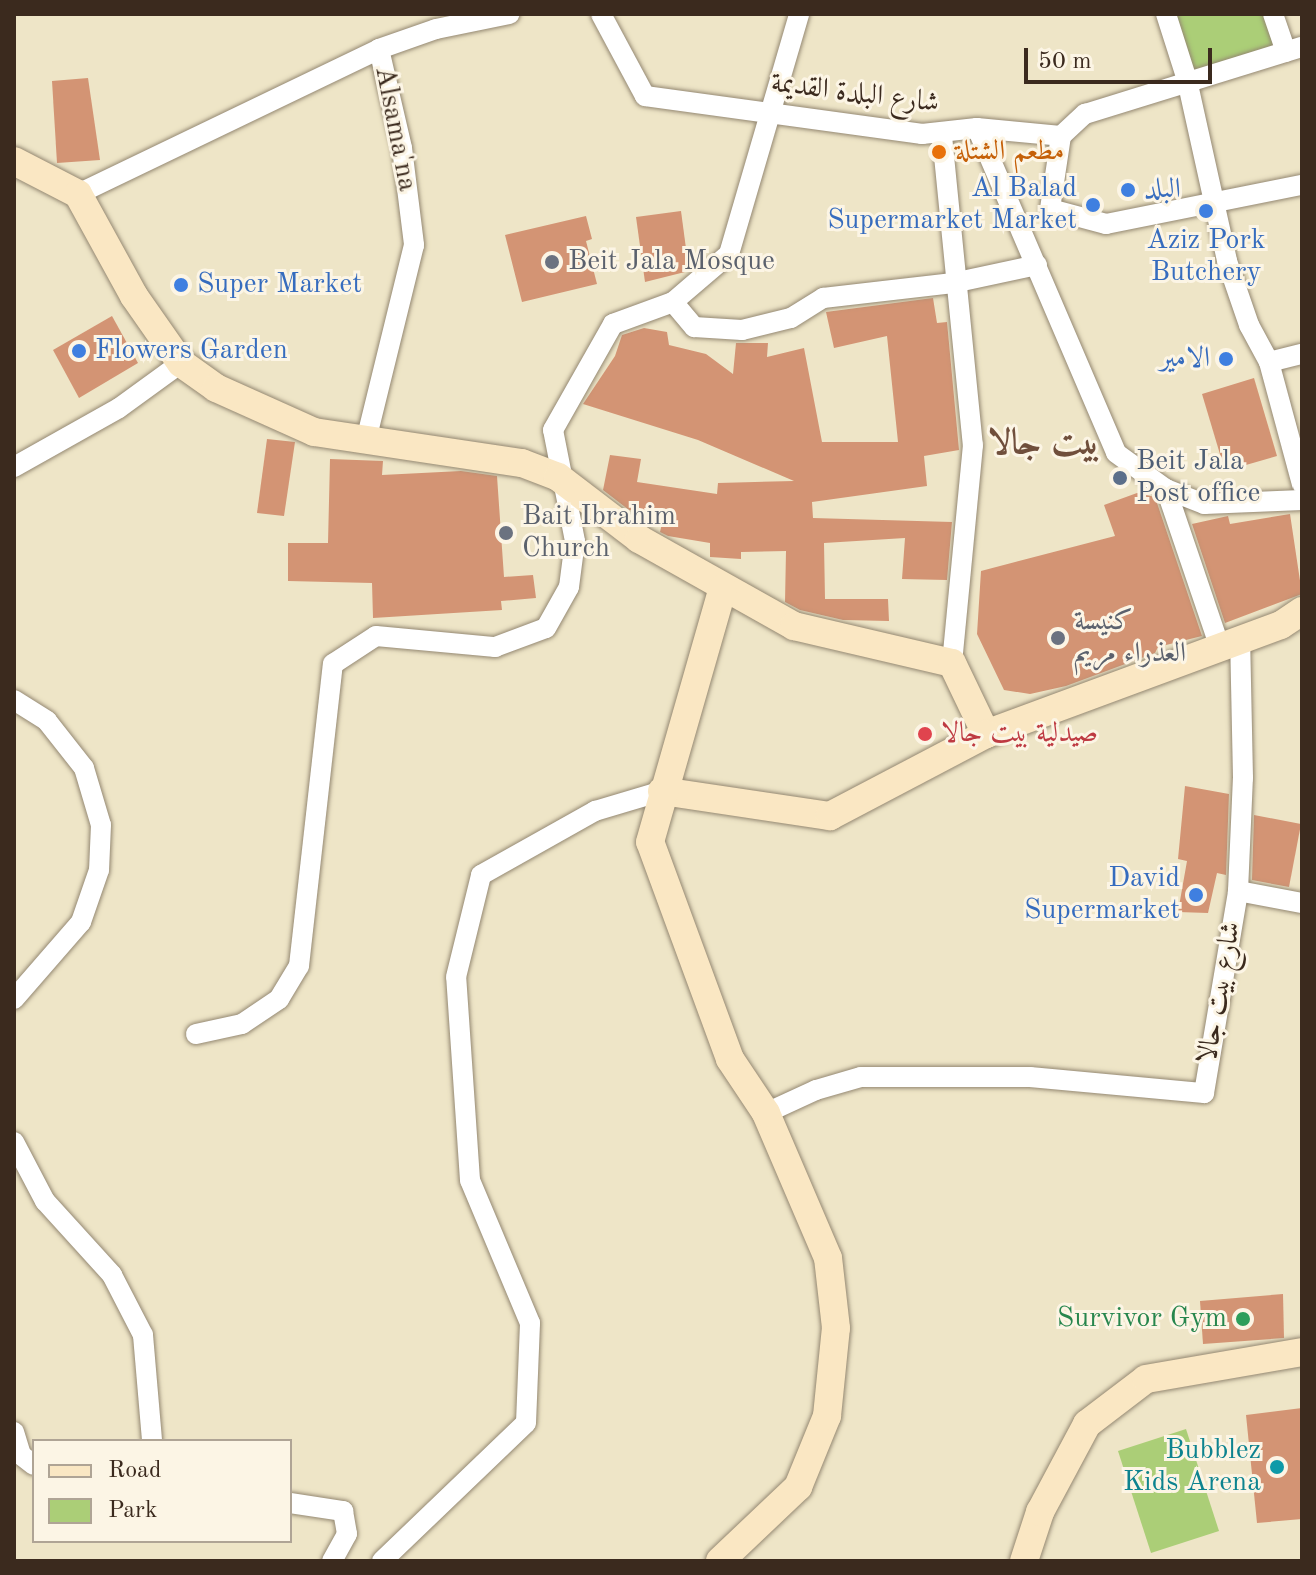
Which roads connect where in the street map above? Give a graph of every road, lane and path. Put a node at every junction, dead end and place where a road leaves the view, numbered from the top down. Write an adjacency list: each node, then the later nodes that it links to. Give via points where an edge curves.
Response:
1 (509, 14): 6 (street, via 436,29)
2 (601, 14): 9 (street, شارع البلدة القديمة, via 645,96)
3 (799, 14): 9 (street)
4 (1166, 14): 8 (street)
5 (1273, 14): 7 (street)
6 (379, 49): 15 (street, Alsama'na); 23 (street, Alsama'na, via 402,148 414,245)
7 (1294, 50): 8 (street)
8 (1187, 80): 12 (street, via 1085,114); 16 (street)
9 (771, 111): 11 (street, شارع البلدة القديمة); 19 (street, via 729,254)
10 (977, 128): 11 (street, شارع البلدة القديمة); 12 (street, شارع البلدة القديمة); 17 (street)
11 (942, 136): 18 (street)
12 (1061, 136): 16 (street, via 1050,209 1106,224)
13 (14, 161): 15 (street)
14 (1302, 185): 16 (street)
15 (78, 194): 22 (street, via 134,296)
16 (1216, 203): 21 (street, via 1227,261 1249,325)
17 (1037, 265): 18 (street); 27 (street, via 1116,453)
18 (953, 283): 19 (street, via 823,298 791,318 742,330 694,327); 32 (street, via 967,351 973,445)
19 (673, 302): 25 (street, via 613,324 553,430)
20 (1302, 354): 21 (street)
21 (1269, 362): 26 (street)
22 (181, 363): 23 (street, via 216,388 314,432); 24 (street, via 119,408)
23 (366, 441): 25 (street, via 522,463)
24 (14, 467)
25 (558, 477): 29 (street, via 639,539); 39 (street, via 575,541 569,587 546,628 495,647 376,636 333,664 299,966 279,999 242,1024)
26 (1302, 484)
27 (1166, 489): 28 (street, via 1204,504); 31 (street, شارع بيت جالا)
28 (1302, 500)
29 (723, 588): 32 (street, via 794,626); 35 (street)
30 (1302, 611): 31 (street)
31 (1230, 643): 34 (street); 36 (street, شارع بيت جالا, via 1243,778)
32 (952, 663): 34 (street)
33 (14, 700): 38 (street, via 47,721 84,768 101,825 99,870 81,922)
34 (986, 734): 35 (street, via 830,816)
35 (662, 791): 40 (street, via 650,842 730,1059); 48 (street, via 595,811 481,875 456,977 470,1180 530,1323 526,1423)
36 (1238, 891): 37 (street); 40 (street, شارع بيت جالا, via 1204,1093 1030,1077 861,1077)
37 (1302, 903)
38 (14, 999)
39 (196, 1034)
40 (766, 1113): 49 (street, via 828,1258 836,1328 827,1416 798,1487)
41 (14, 1142): 44 (street, via 45,1201 112,1275 143,1335)
42 (1302, 1352): 50 (street, via 1146,1379 1087,1424 1040,1512)
43 (14, 1432): 45 (street, via 21,1455)
44 (152, 1439)
45 (32, 1463)
46 (292, 1503): 47 (street, via 343,1511 347,1534)
47 (332, 1561)
48 (382, 1561)
49 (720, 1561)
50 (1024, 1561)

